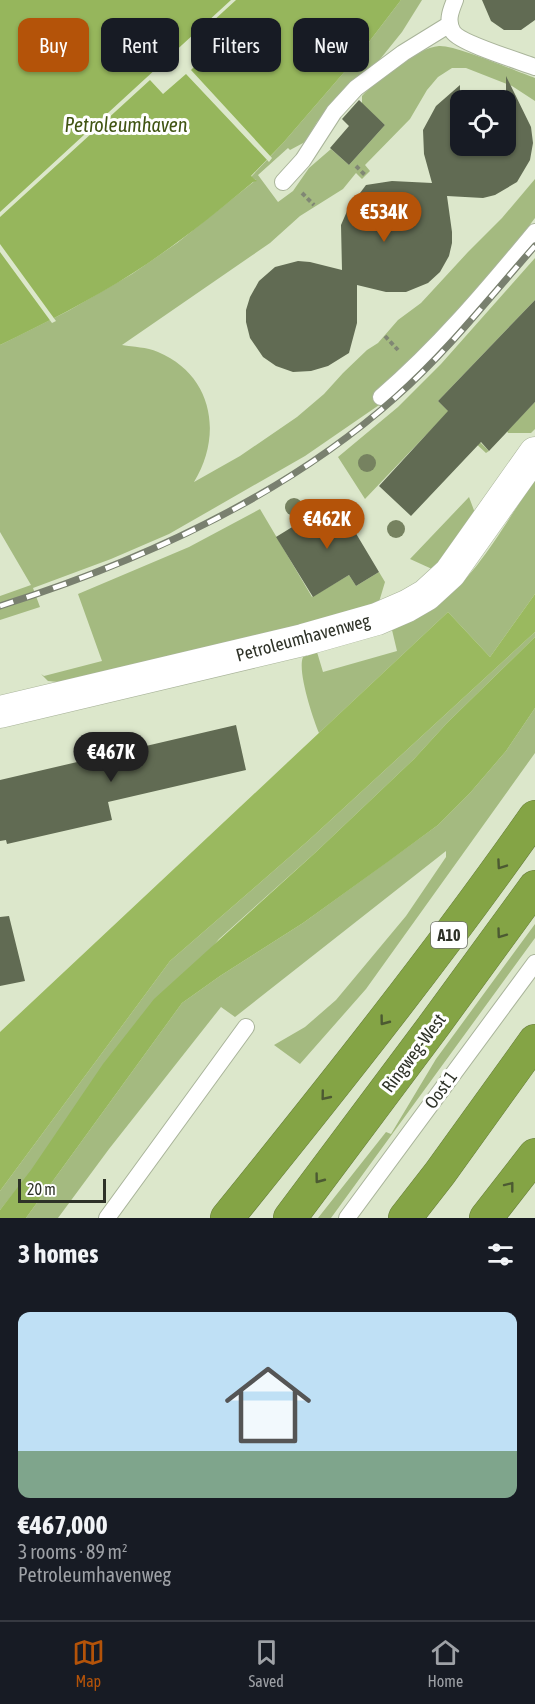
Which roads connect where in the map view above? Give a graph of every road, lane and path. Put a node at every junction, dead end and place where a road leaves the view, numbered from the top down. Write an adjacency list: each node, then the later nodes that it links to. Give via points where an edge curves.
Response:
1 (455, 0): 2 (lane)
2 (450, 24): 3 (lane, via 462,40); 6 (lane, via 356,88)
3 (535, 67)
4 (356, 166): 5 (path)
5 (365, 175)
6 (283, 182)
7 (306, 197): 8 (path)
8 (314, 205)
9 (535, 232): 12 (lane, via 415,367)
10 (385, 336): 11 (path)
11 (398, 349)
12 (381, 397)
13 (535, 453): 14 (street, Petroleumhavenweg, via 450,573 407,606 377,619 303,640)
14 (0, 712)
15 (535, 817): 22 (highway, A10, one-way to 22, via 362,1051)
16 (535, 887): 23 (highway, Ringweg-West / A10, one-way to 23)
17 (535, 963): 24 (lane, Oost 1)
18 (246, 1027): 21 (lane)
19 (535, 1041): 25 (highway)
20 (535, 1155): 26 (highway, one-way to 20)
21 (106, 1218)
22 (227, 1218)
23 (290, 1218)
24 (347, 1218)
25 (405, 1218)
26 (486, 1218)

